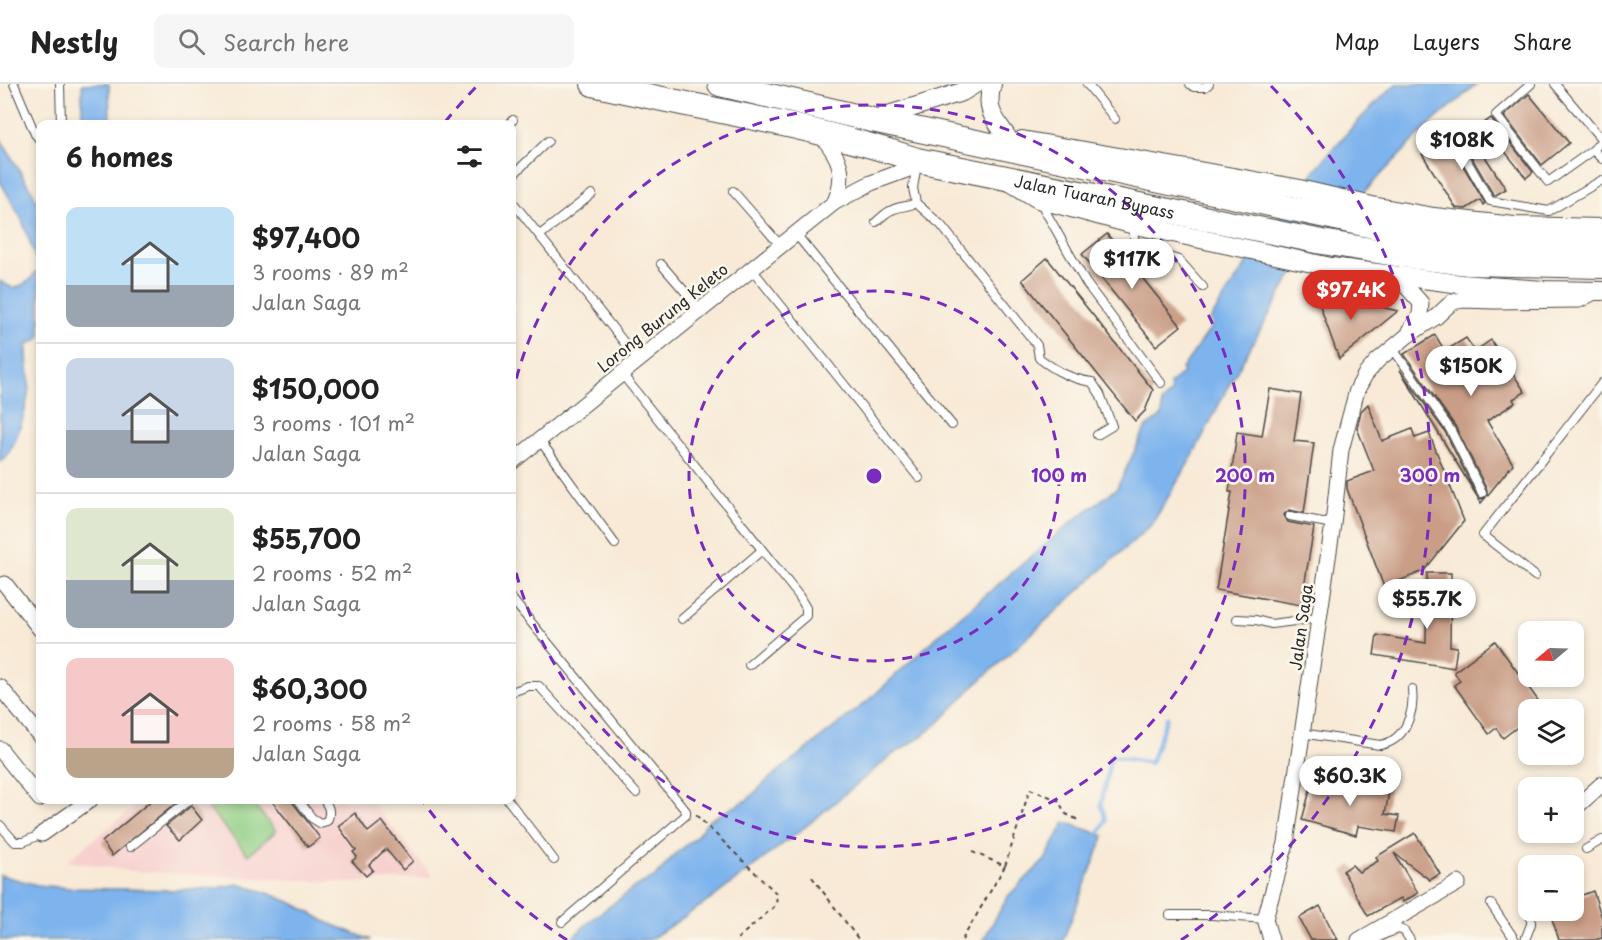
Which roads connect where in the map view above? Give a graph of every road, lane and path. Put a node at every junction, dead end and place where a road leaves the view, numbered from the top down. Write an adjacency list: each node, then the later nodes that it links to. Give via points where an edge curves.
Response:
1 (14, 84): 18 (lane)
2 (60, 84): 15 (lane)
3 (593, 84): 17 (highway, Jalan Tuaran Bypass)
4 (650, 84): 17 (highway, via 795,118)
5 (720, 84): 13 (highway, Jalan Tuaran Bypass)
6 (975, 84): 16 (street, via 962,92)
7 (993, 84): 19 (street, via 991,114)
8 (1087, 84): 14 (lane)
9 (1190, 84): 10 (lane)
10 (1209, 84)
11 (1531, 84): 22 (lane, via 1496,115 1548,182)
12 (1555, 84): 22 (lane, via 1602,140)
13 (752, 88): 16 (highway, Jalan Tuaran Bypass)
14 (1115, 119)
15 (61, 120)
16 (872, 120): 19 (street); 40 (highway, Jalan Tuaran Bypass, via 1402,232 1493,244)
17 (818, 131): 24 (highway, Jalan Tuaran Bypass); 31 (street, via 831,147 842,174)
18 (36, 135)
19 (1006, 138): 36 (street, via 1484,223)
20 (548, 141): 25 (lane)
21 (1456, 142): 27 (lane, via 1490,201 1549,211)
22 (1593, 150): 23 (lane)
23 (1602, 159)
24 (917, 160): 26 (highway, Jalan Tuaran Bypass); 31 (street, Lorong Burung Keleto, via 909,169); 32 (lane, via 913,188)
25 (516, 172)
26 (1000, 176): 30 (street); 42 (highway, Jalan Tuaran Bypass, via 1408,256 1469,263)
27 (1602, 180)
28 (733, 191): 39 (lane)
29 (592, 194): 38 (lane)
30 (1038, 199): 35 (street); 53 (lane, via 1086,283)
31 (835, 202): 37 (street, Lorong Burung Keleto)
32 (916, 203): 34 (lane, via 895,208); 55 (lane, via 941,225 1037,345 1039,358 1057,372 1092,382 1112,426)
33 (516, 206): 38 (lane)
34 (876, 222)
35 (1131, 225): 44 (street, via 1307,262); 45 (lane, via 1136,248 1179,260)
36 (1602, 228)
37 (795, 233): 39 (street, Lorong Burung Keleto); 54 (lane)
38 (540, 235): 50 (lane)
39 (780, 245): 43 (street, Lorong Burung Keleto)
40 (1602, 246)
41 (661, 264): 47 (lane)
42 (1602, 266)
43 (751, 268): 47 (street, Lorong Burung Keleto); 58 (lane)
44 (1397, 276): 46 (street, via 1543,290); 48 (street, Jalan Saga, via 1421,303 1420,315)
45 (1203, 286)
46 (1599, 291): 48 (street, Jalan Saga, via 1579,300 1452,302 1436,318)
47 (700, 309): 50 (street, Lorong Burung Keleto)
48 (1407, 336): 49 (street, Jalan Saga)
49 (1393, 349): 59 (lane, via 1450,429); 61 (street, Jalan Saga, via 1370,369 1357,390 1341,450)
50 (638, 360): 51 (street, Lorong Burung Keleto)
51 (622, 374): 56 (street, Lorong Burung Keleto); 63 (lane)
52 (1602, 383): 64 (lane, via 1483,535)
53 (1161, 384)
54 (952, 425)
55 (1097, 435)
56 (539, 440): 57 (street, Lorong Burung Keleto); 62 (lane)
57 (516, 453)
58 (919, 478)
59 (1482, 493)
60 (1290, 516): 61 (lane)
61 (1333, 524): 67 (street, Jalan Saga)
62 (615, 544)
63 (762, 550): 68 (lane); 71 (lane, via 799,596 806,616)
64 (1535, 576)
65 (5, 584): 70 (street)
66 (516, 604): 105 (lane, via 686,811)
67 (1319, 618): 69 (lane, via 1271,624); 76 (street, Jalan Saga)
68 (682, 619)
69 (1237, 620)
70 (36, 623)
71 (749, 665)
72 (0, 687): 75 (street)
73 (1412, 689): 76 (lane, via 1411,713 1400,736 1390,743 1380,745)
74 (516, 690): 80 (lane, via 539,686)
75 (36, 731)
76 (1301, 733): 103 (street, Jalan Saga, via 1286,843)
77 (0, 749): 79 (street)
78 (1602, 784): 81 (street)
79 (36, 793)
80 (636, 794)
81 (1584, 799)
82 (45, 804): 90 (street)
83 (84, 804): 90 (street)
84 (184, 804): 94 (lane)
85 (301, 804): 86 (lane, via 320,823 330,815)
86 (327, 804)
87 (511, 804): 97 (lane)
88 (694, 814): 106 (path, via 777,894 776,905)
89 (1078, 820): 98 (path, via 1066,814 1058,800 1030,789)
90 (59, 821): 92 (street)
91 (0, 825): 92 (lane, via 15,842)
92 (42, 834)
93 (1602, 840): 95 (lane)
94 (130, 847)
95 (1586, 849)
96 (970, 851): 98 (path)
97 (554, 860)
98 (1005, 866): 108 (path)
99 (812, 877): 107 (path)
100 (1458, 883): 110 (street)
101 (1491, 904): 113 (lane)
102 (1170, 915): 103 (lane)
103 (1265, 919): 109 (street)
104 (1531, 921): 114 (lane)
105 (562, 922)
106 (736, 940)
107 (859, 940)
108 (962, 940)
109 (1271, 940)
110 (1359, 940)
111 (1374, 940): 112 (lane, via 1399,929)
112 (1410, 940)
113 (1515, 940)
114 (1525, 940)

